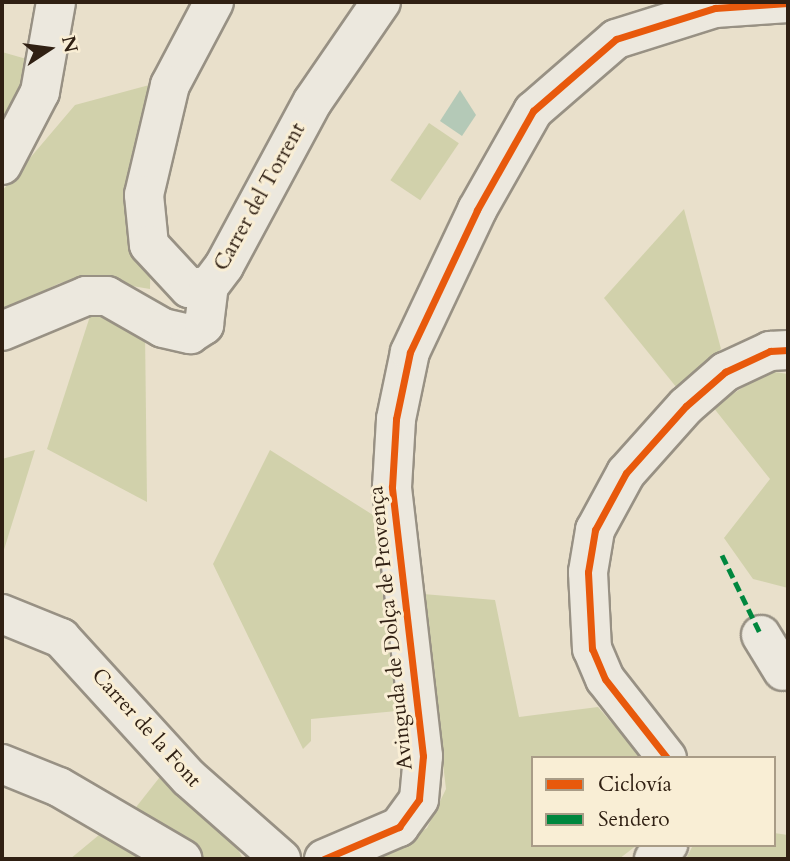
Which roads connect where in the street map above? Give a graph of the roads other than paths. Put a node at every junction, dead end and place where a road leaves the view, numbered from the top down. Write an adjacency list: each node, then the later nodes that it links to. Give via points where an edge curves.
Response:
1 (56, 2): 5 (street, via 40,92)
2 (214, 2): 6 (street, Carrer del Torrent, via 164,102 144,195 149,245 189,288)
3 (381, 2): 6 (street, Carrer del Torrent, via 313,101)
4 (788, 3): 16 (street, Avinguda de Dolça de Provença, via 715,8 616,39 533,111 477,210 410,352 396,419 392,487 424,755 419,799 399,827)
5 (2, 165)
6 (209, 286): 7 (street, via 204,325 190,334 163,328 107,296 86,296)
7 (2, 331)
8 (788, 350): 12 (street, via 770,351 725,372 686,406 626,473 596,530 588,572 592,649 605,679)
9 (2, 614): 15 (street, Carrer de la Font, via 61,638 189,778)
10 (761, 635): 11 (street)
11 (787, 675)
12 (665, 756)
13 (2, 764): 14 (street, via 60,787)
14 (182, 859)
15 (281, 859)
16 (324, 859)

